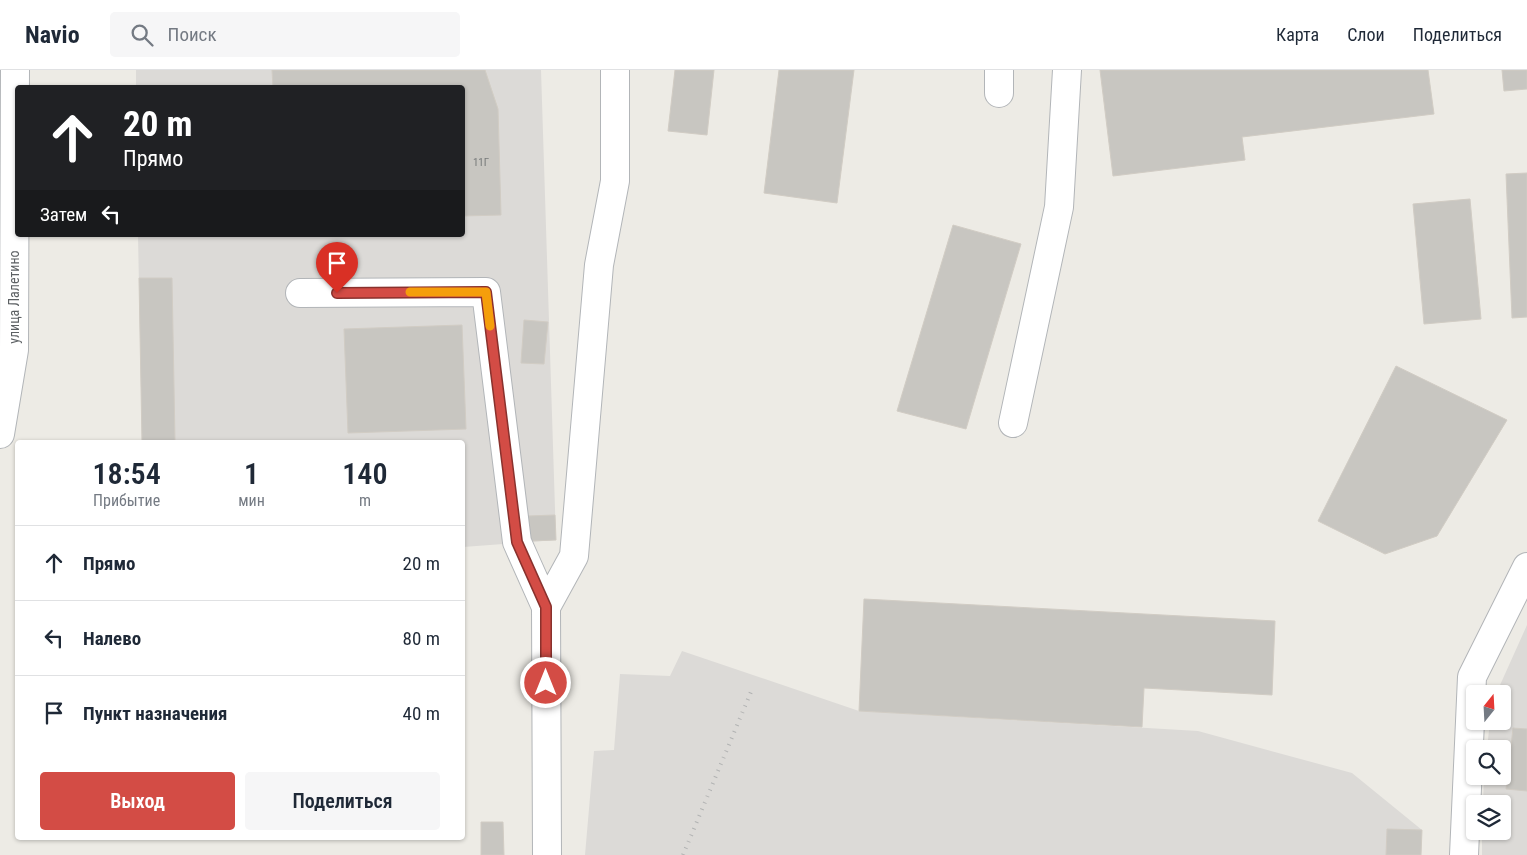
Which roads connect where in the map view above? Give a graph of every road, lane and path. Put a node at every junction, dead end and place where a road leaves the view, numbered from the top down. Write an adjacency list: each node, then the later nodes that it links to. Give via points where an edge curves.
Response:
1 (15, 70): 5 (street, улица Лалетино)
2 (615, 70): 9 (street, via 615,181 599,266 574,556)
3 (1067, 70): 6 (street, via 1059,207)
4 (300, 293): 9 (street, via 486,292 517,542)
5 (7, 342): 7 (street, улица Лалетино)
6 (1013, 423)
7 (0, 434)
8 (1527, 567): 11 (street, via 1472,677)
9 (546, 607): 10 (street)
10 (547, 855)
11 (1464, 855)

